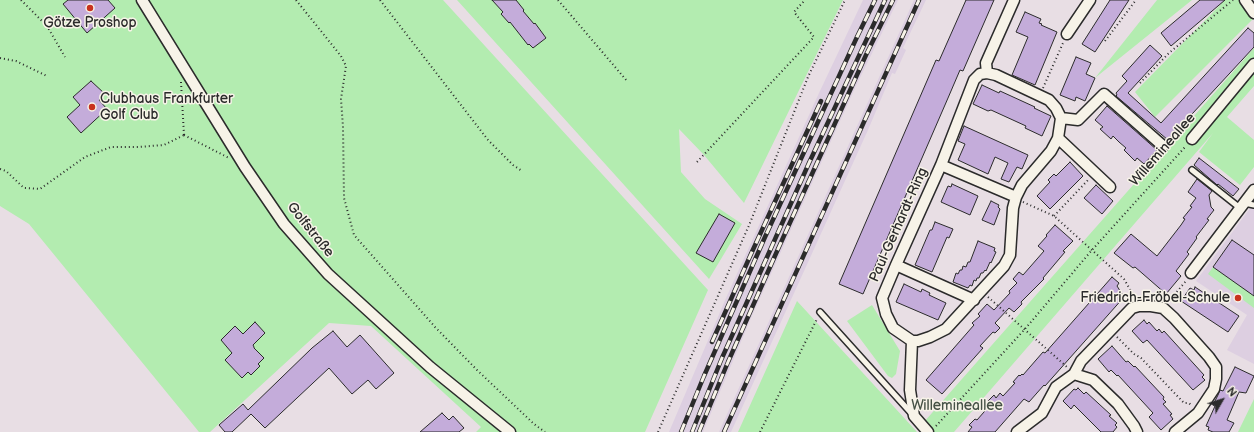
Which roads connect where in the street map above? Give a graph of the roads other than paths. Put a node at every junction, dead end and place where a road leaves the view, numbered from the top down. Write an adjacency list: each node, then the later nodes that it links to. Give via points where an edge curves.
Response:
1 (142, 0): 28 (street, Golfstraße, via 245,167 284,224 328,274)
2 (1014, 0): 8 (street, via 986,63)
3 (1090, 0): 6 (street)
4 (1245, 0): 5 (street)
5 (1254, 12)
6 (1067, 34)
7 (1254, 64): 11 (street, Willemineallee)
8 (987, 73): 9 (street, via 1049,100); 13 (street, Paul-Gerhardt-Ring, via 980,74 974,80)
9 (1061, 118): 10 (street); 12 (street, via 1078,120 1104,94)
10 (1058, 138): 15 (street); 17 (street, via 1051,151 1022,185)
11 (1192, 139)
12 (1163, 146)
13 (941, 165): 17 (street); 20 (street, Paul-Gerhardt-Ring)
14 (1192, 170): 19 (lane)
15 (1110, 187)
16 (1254, 190): 19 (street)
17 (1016, 197): 22 (street, via 1010,255 1004,266)
18 (1254, 205): 19 (lane)
19 (1242, 206): 21 (street)
20 (896, 265): 22 (street); 24 (street, Paul-Gerhardt-Ring, via 882,298 893,328)
21 (1191, 274)
22 (974, 300): 24 (street, via 946,329 918,341)
23 (820, 312): 26 (lane)
24 (912, 340): 26 (street, via 910,390)
25 (1074, 374): 29 (street, via 1056,387 1042,413); 30 (street, via 1093,380 1118,404); 31 (street, via 1081,362 1132,308 1163,308 1216,367 1214,389 1198,413)
26 (914, 416): 27 (street)
27 (932, 429)
28 (504, 431)
29 (1017, 432)
30 (1137, 432)
31 (1174, 432)

